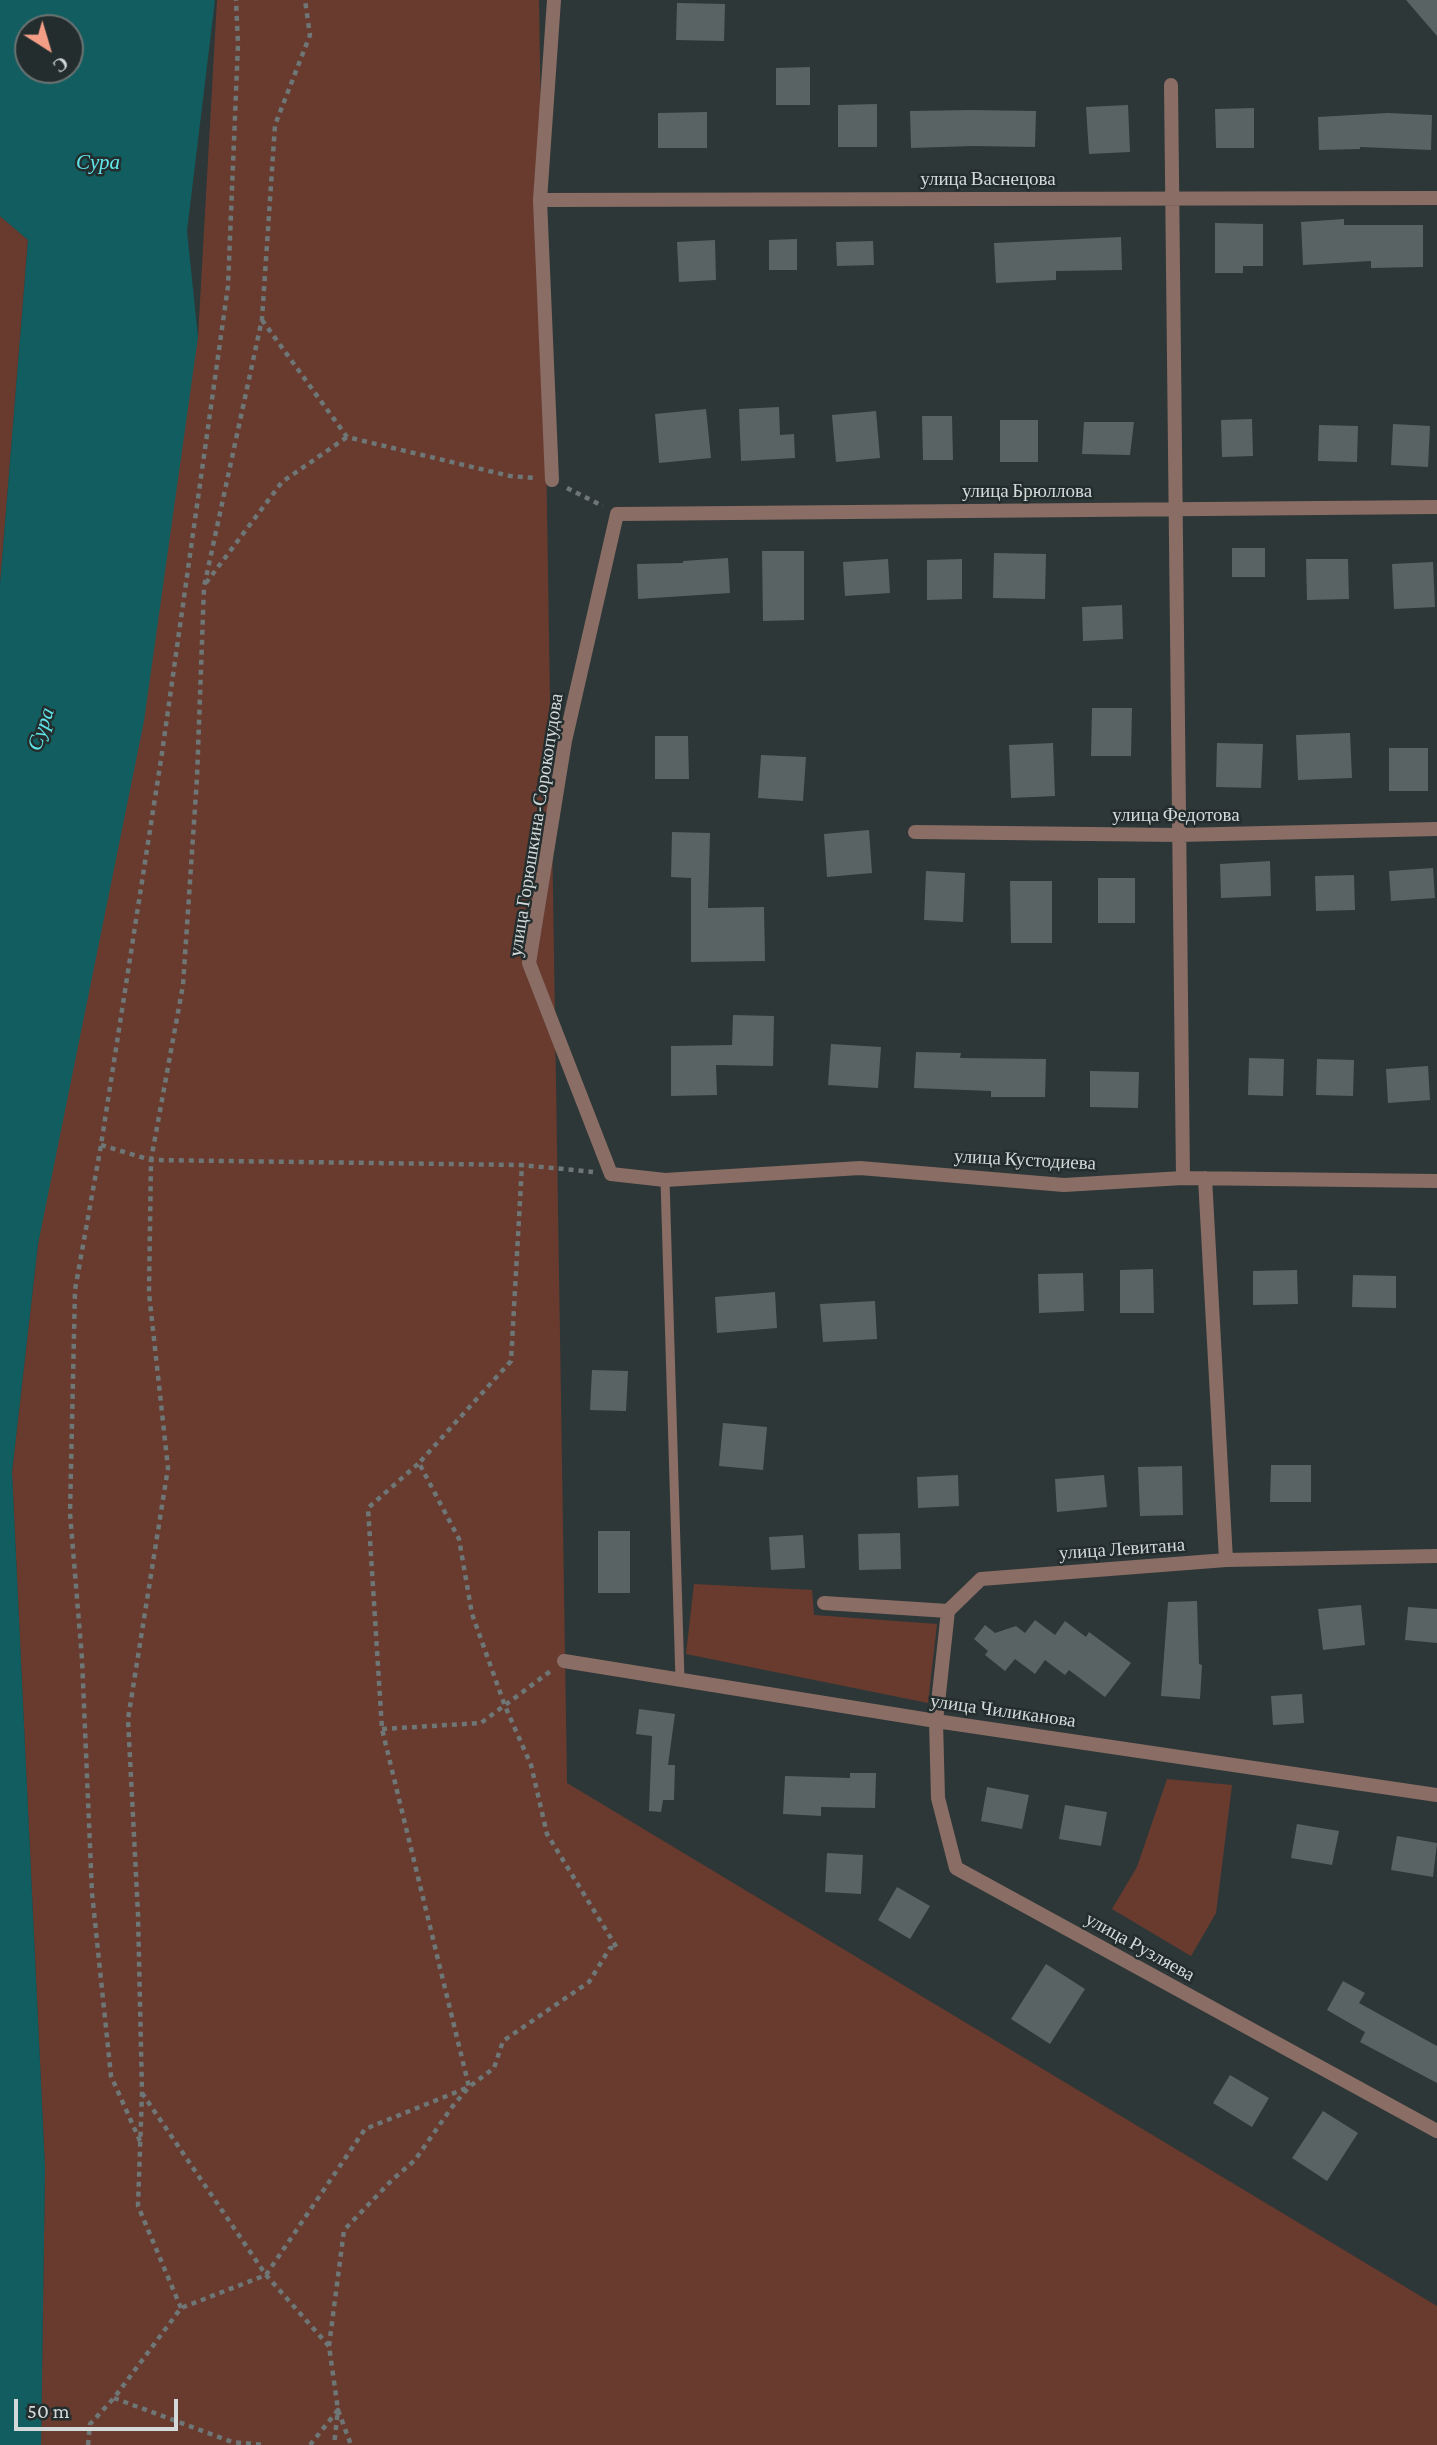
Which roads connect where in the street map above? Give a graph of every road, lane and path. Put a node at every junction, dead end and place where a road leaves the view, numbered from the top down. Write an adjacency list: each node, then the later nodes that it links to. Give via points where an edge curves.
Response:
1 (236, 0): 18 (path, via 228,286)
2 (305, 0): 8 (path, via 310,35 275,125)
3 (554, 0): 7 (street)
4 (1171, 85): 5 (street)
5 (1172, 198): 6 (street, улица Васнецова); 7 (street, улица Васнецова); 12 (street)
6 (1437, 198)
7 (540, 200): 10 (street)
8 (262, 319): 9 (path); 14 (path)
9 (347, 437): 10 (path, via 510,476); 14 (path, via 282,482)
10 (552, 480): 13 (path)
11 (1437, 507): 12 (street, улица Брюллова)
12 (1175, 509): 13 (street, улица Брюллова); 17 (street)
13 (617, 514): 21 (street, улица Горюшкина-Сорокопудова, via 565,741 529,963)
14 (204, 587): 19 (path, via 183,985)
15 (1437, 829): 17 (street, улица Федотова)
16 (915, 832): 17 (street, улица Федотова)
17 (1179, 835): 22 (street)
18 (101, 1144): 19 (path); 40 (path, via 75,1290 70,1513 82,1659 92,1893 111,2076)
19 (151, 1160): 20 (path); 38 (path, via 149,1293 168,1468 128,1719)
20 (523, 1165): 21 (path); 26 (path, via 511,1362)
21 (611, 1174): 24 (street, улица Кустодиева)
22 (1183, 1178): 23 (street, улица Кустодиева); 24 (street, улица Кустодиева, via 1064,1185 860,1168)
23 (1205, 1178): 25 (street, улица Кустодиева); 28 (street)
24 (665, 1180): 32 (lane)
25 (1437, 1181)
26 (419, 1463): 33 (path, via 459,1539 472,1614); 35 (path, via 368,1508)
27 (1437, 1556): 28 (street, улица Левитана)
28 (1226, 1560): 30 (street, улица Левитана, via 981,1579)
29 (824, 1603): 30 (street)
30 (948, 1611): 34 (street, улица Рузляева)
31 (564, 1661): 32 (street, улица Чиликанова); 33 (path)
32 (680, 1680): 34 (street, улица Чиликанова)
33 (505, 1706): 35 (path, via 481,1723); 37 (path, via 531,1765 547,1834 617,1948 610,1948 589,1982 503,2041 494,2068)
34 (936, 1721): 36 (street, улица Чиликанова); 39 (street, улица Рузляева, via 938,1798 956,1868)
35 (382, 1729): 37 (path)
36 (1437, 1795)
37 (470, 2087): 41 (path, via 365,2129); 43 (path, via 415,2160 344,2230)
38 (142, 2093): 40 (path); 41 (path)
39 (1437, 2131)
40 (140, 2142): 42 (path, via 138,2206)
41 (266, 2276): 42 (path); 43 (path)
42 (181, 2308): 44 (path)
43 (329, 2346): 45 (path)
44 (114, 2398): 46 (path, via 90,2424); 47 (path, via 232,2442)
45 (338, 2410): 48 (path); 49 (path); 50 (path)
46 (88, 2445)
47 (263, 2445)
48 (310, 2445)
49 (334, 2445)
50 (351, 2445)

